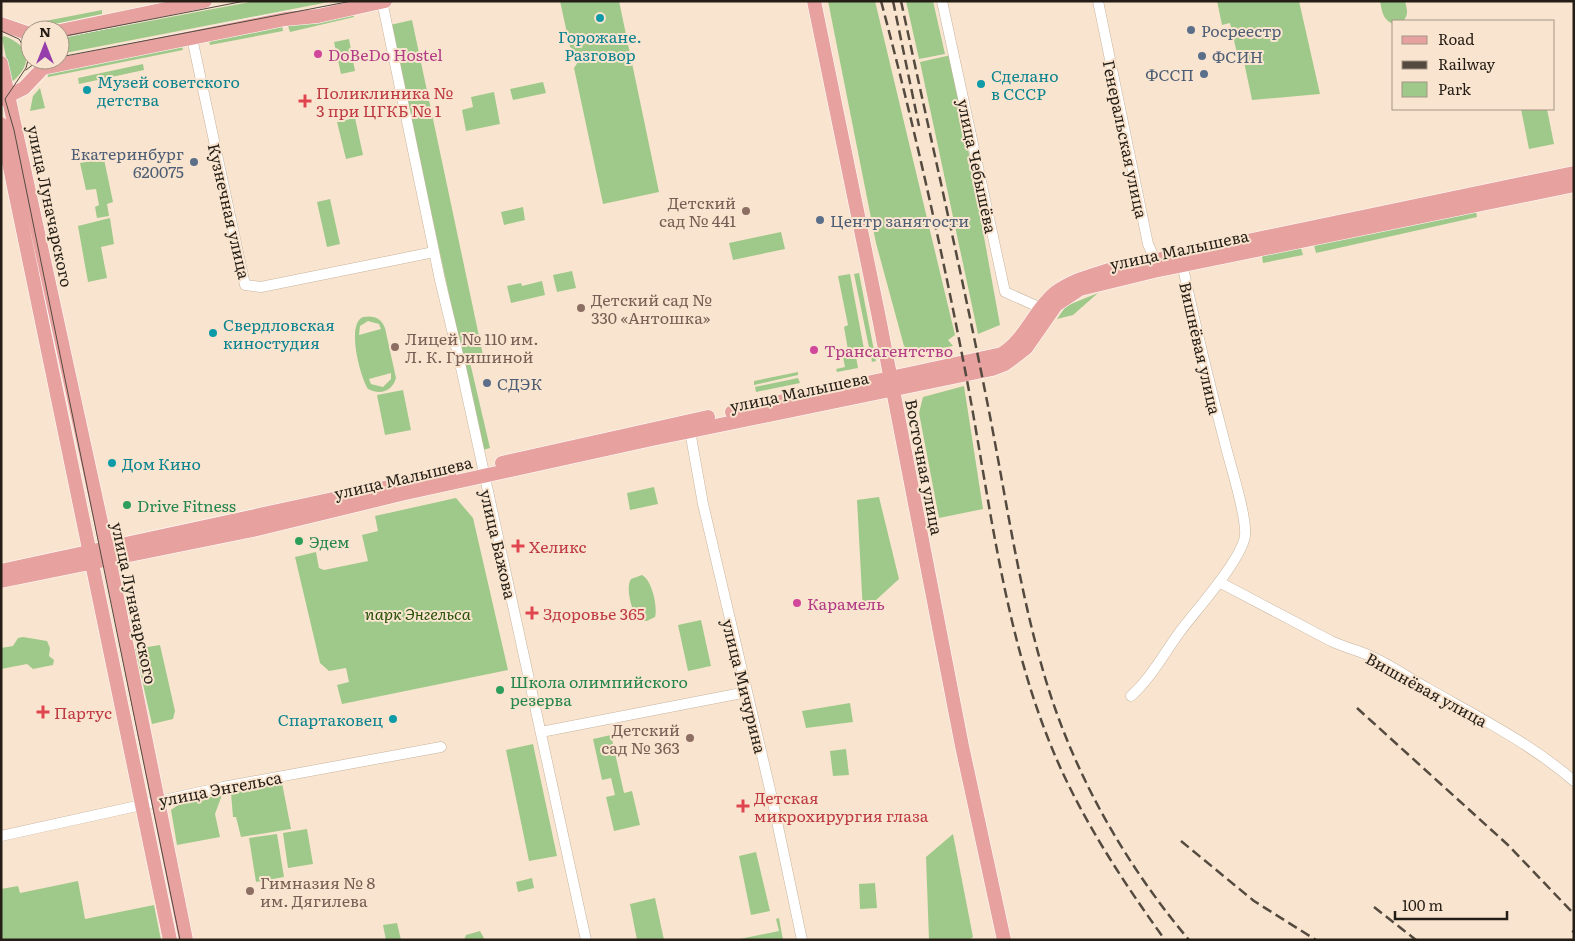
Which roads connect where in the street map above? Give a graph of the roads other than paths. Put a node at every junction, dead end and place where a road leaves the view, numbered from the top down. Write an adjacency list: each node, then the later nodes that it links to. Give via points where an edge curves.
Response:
1 (205, 1): 7 (main road)
2 (385, 1): 6 (main road)
3 (814, 1): 22 (main road, Восточная улица)
4 (942, 1): 21 (street, улица Чебышёва, via 1005,292)
5 (1098, 1): 18 (street, Генеральская улица, via 1148,244)
6 (382, 2): 11 (main road); 17 (street, улица Бажова)
7 (182, 4): 9 (main road)
8 (1, 24): 10 (main road)
9 (70, 29)
10 (20, 31)
11 (192, 38): 13 (main road, via 43,68 24,88); 17 (street, Кузнечная улица, via 245,285 261,287)
12 (1, 63): 13 (main road, улица Луначарского)
13 (5, 98): 25 (main road, улица Луначарского)
14 (1, 124): 26 (main road, улица Луначарского)
15 (1574, 173): 19 (main road, улица Малышева)
16 (1574, 185): 19 (main road, улица Малышева)
17 (434, 252): 24 (street, улица Бажова)
18 (1155, 260): 19 (main road, улица Малышева); 20 (street); 21 (main road, улица Малышева, via 1074,282 1054,294)
19 (1181, 261): 20 (main road, улица Малышева); 29 (street, Вишнёвая улица, via 1244,527 1241,546)
20 (1168, 268): 22 (main road, улица Малышева, via 1095,284 1070,294 1056,305 1026,348 1005,364)
21 (1041, 308): 22 (main road, улица Малышева, via 1018,341 1002,354)
22 (892, 385): 23 (main road, улица Малышева); 24 (main road, улица Малышева, via 783,400); 42 (main road, Восточная улица, via 962,746)
23 (690, 431): 24 (main road, улица Малышева); 30 (street, улица Мичурина, via 703,504)
24 (482, 472): 25 (main road, улица Малышева, via 314,517); 32 (street, улица Бажова)
25 (108, 554): 26 (main road, улица Малышева); 35 (main road, улица Луначарского)
26 (92, 557): 27 (main road, улица Малышева); 28 (main road, улица Малышева); 36 (main road, улица Луначарского)
27 (1, 571)
28 (1, 581)
29 (1219, 582): 31 (street, Вишнёвая улица, via 1145,683); 34 (street, Вишнёвая улица, via 1331,641 1364,653 1391,668 1551,761)
30 (747, 692): 32 (street); 41 (street, улица Мичурина)
31 (1131, 696)
32 (541, 732): 40 (street, улица Бажова)
33 (441, 747): 35 (street, улица Энгельса)
34 (1574, 780)
35 (158, 800): 36 (street, улица Энгельса); 39 (main road, улица Луначарского)
36 (142, 803): 37 (street, улица Энгельса); 38 (main road, улица Луначарского)
37 (1, 836)
38 (170, 940)
39 (186, 940)
40 (586, 940)
41 (802, 940)
42 (1004, 940)

